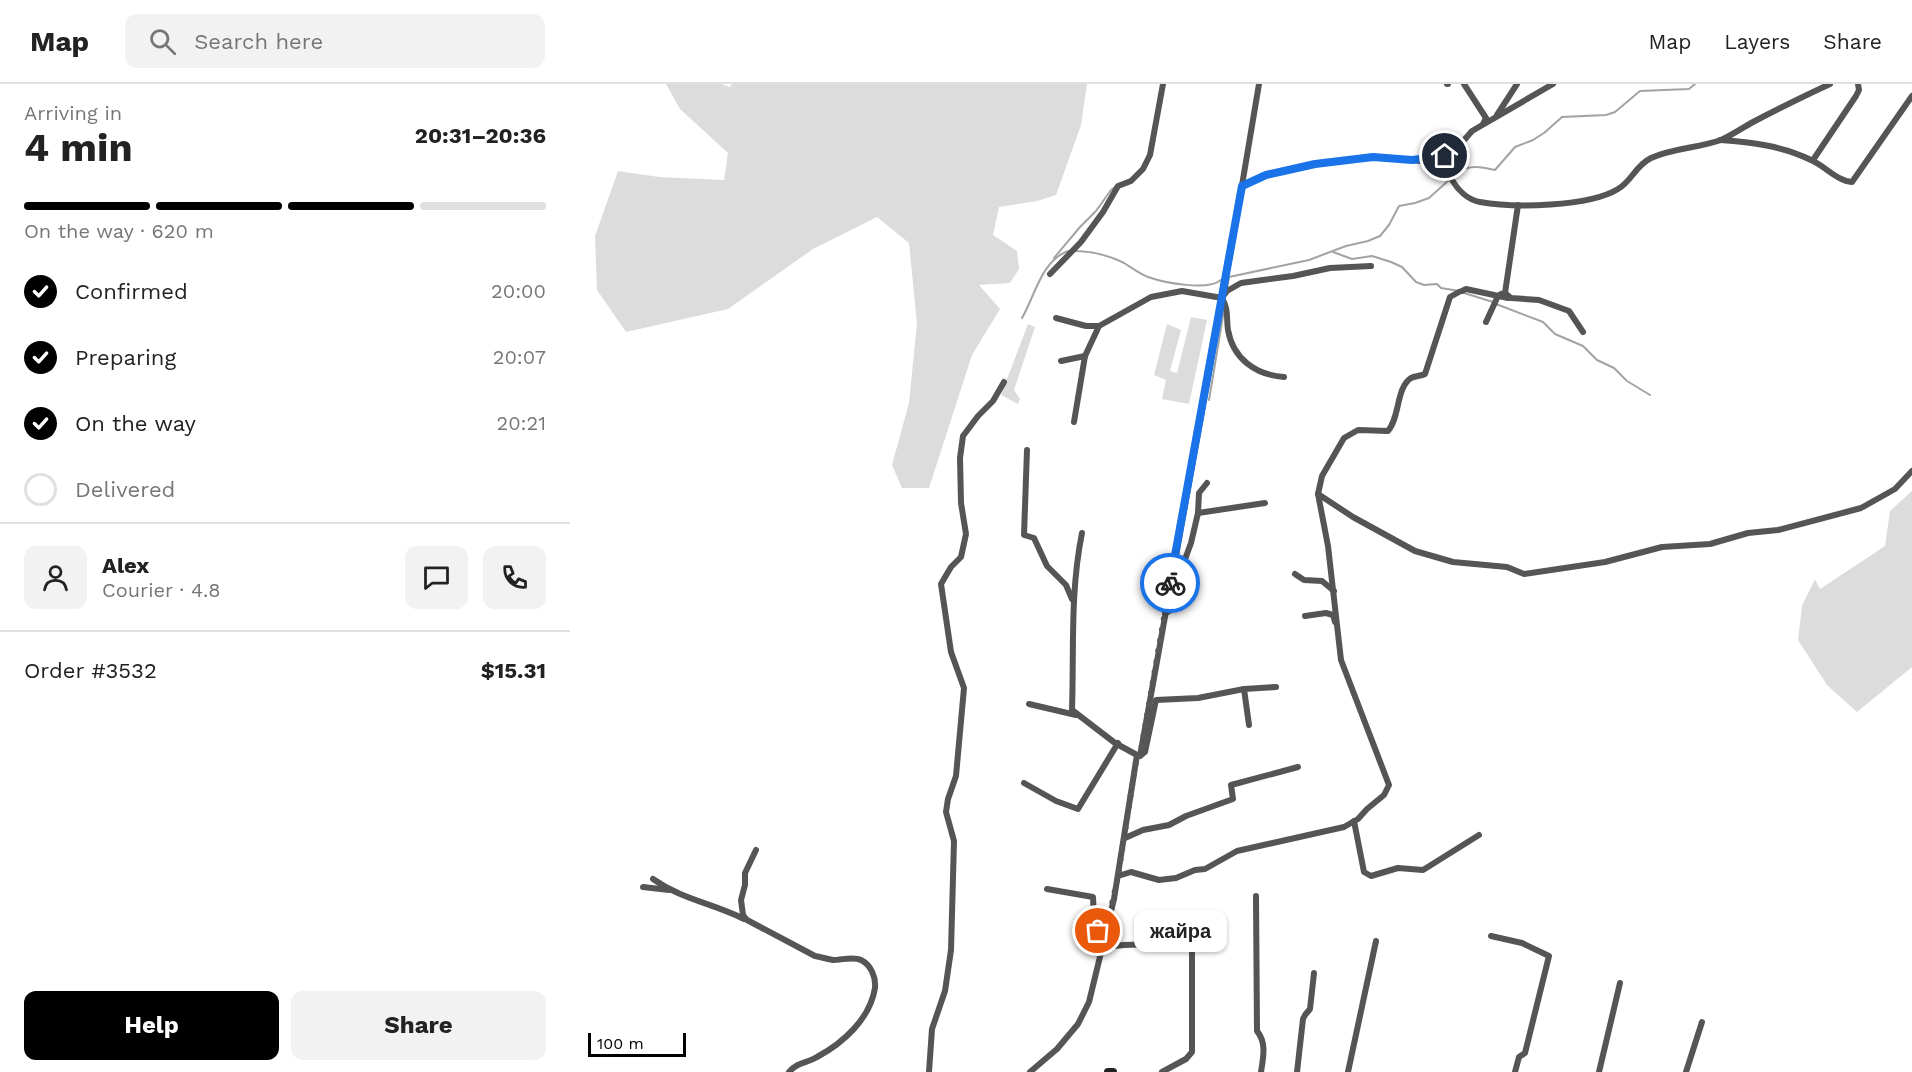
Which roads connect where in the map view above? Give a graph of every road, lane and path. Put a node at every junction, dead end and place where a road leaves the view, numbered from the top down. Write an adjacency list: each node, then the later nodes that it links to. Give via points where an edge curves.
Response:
1 (1163, 84): 17 (street, via 1150,155 1143,169 1131,181 1118,186 1081,242)
2 (1258, 84): 14 (street)
3 (1464, 84): 10 (street, via 1486,118)
4 (1517, 84): 9 (street)
5 (1553, 84): 9 (street)
6 (1830, 84): 11 (street)
7 (1858, 84): 13 (street, via 1856,96)
8 (1912, 96): 13 (street, via 1852,182)
9 (1496, 118): 10 (street)
10 (1483, 125): 12 (street, via 1445,156)
11 (1719, 140): 13 (street, via 1760,144); 15 (street, via 1652,158 1640,164 1620,188 1611,192 1552,205)
12 (1412, 160): 14 (street, via 1373,157 1315,164 1266,175); 15 (street, via 1445,167 1469,199)
13 (1813, 160)
14 (1242, 186): 19 (street)
15 (1518, 205): 18 (street)
16 (1371, 266): 19 (street, via 1330,268 1241,283)
17 (1050, 274)
18 (1502, 294): 21 (street); 23 (street, via 1539,300 1569,311); 32 (street, via 1466,289 1450,297 1425,374 1412,378 1405,386 1394,424 1388,430 1358,430 1344,438 1322,476)
19 (1222, 298): 22 (street, via 1182,291 1151,297); 26 (street, via 1227,308 1228,330 1241,358 1255,370); 39 (street)
20 (1056, 318): 22 (street)
21 (1486, 322)
22 (1099, 326): 24 (street)
23 (1583, 332)
24 (1085, 356): 25 (street); 28 (street)
25 (1060, 361)
26 (1284, 377)
27 (1004, 382): 70 (street, via 963,436 961,503 966,534 961,557 941,585 951,652 964,688 957,776 946,812 954,841 951,950 945,991 932,1029)
28 (1074, 422)
29 (1027, 450): 38 (street, via 1024,535 1034,538 1047,566 1066,585)
30 (1912, 471): 32 (street, via 1895,489 1861,508 1710,544 1662,547 1524,574 1507,567 1453,562 1415,551)
31 (1207, 483): 34 (street, via 1199,493)
32 (1318, 494): 37 (street)
33 (1265, 503): 34 (street)
34 (1198, 513): 39 (street, via 1177,581 1175,608)
35 (1082, 533): 38 (street)
36 (1295, 574): 37 (street, via 1304,580 1322,581)
37 (1334, 591): 41 (street)
38 (1074, 605): 45 (street, via 1072,710)
39 (1165, 614): 48 (street)
40 (1305, 616): 41 (street, via 1326,613 1333,615)
41 (1337, 625): 51 (street, via 1341,660 1389,785 1384,795)
42 (1276, 687): 43 (street)
43 (1244, 689): 46 (street); 48 (street, via 1198,698 1156,700 1145,752)
44 (1029, 704): 45 (street)
45 (1077, 715): 47 (street)
46 (1249, 725)
47 (1118, 743): 48 (street); 50 (street, via 1078,809)
48 (1138, 756): 53 (street)
49 (1298, 767): 53 (street, via 1231,785 1233,799)
50 (1024, 783)
51 (1354, 821): 52 (street, via 1364,872 1371,876 1398,868 1423,870); 55 (street, via 1344,827 1237,851 1205,869 1176,878 1159,880 1131,872)
52 (1479, 835)
53 (1125, 838): 55 (street)
54 (756, 850): 61 (street, via 745,873 741,900)
55 (1118, 876): 62 (street)
56 (653, 879): 59 (street)
57 (644, 887): 59 (street)
58 (1047, 889): 62 (street, via 1093,897 1094,919 1098,931)
59 (669, 890): 61 (street)
60 (1256, 896): 75 (street, via 1257,1031 1264,1044)
61 (747, 920): 69 (street, via 815,956 861,960 872,969 876,982 860,1022 842,1041 815,1059 796,1064)
62 (1105, 936): 65 (street)
63 (1491, 936): 78 (street, via 1522,943 1549,956 1525,1053 1519,1057)
64 (1377, 941): 77 (street)
65 (1102, 947): 71 (street, via 1089,1002 1078,1024); 74 (street, via 1191,943 1192,1052)
66 (1314, 973): 76 (street, via 1310,1009 1303,1019)
67 (1620, 983): 79 (street)
68 (1702, 1022): 80 (street)
69 (789, 1072)
70 (929, 1072)
71 (1030, 1072)
72 (1108, 1072): 73 (main road)
73 (1113, 1072)
74 (1162, 1072)
75 (1261, 1072)
76 (1297, 1072)
77 (1348, 1072)
78 (1515, 1072)
79 (1599, 1072)
80 (1686, 1072)

